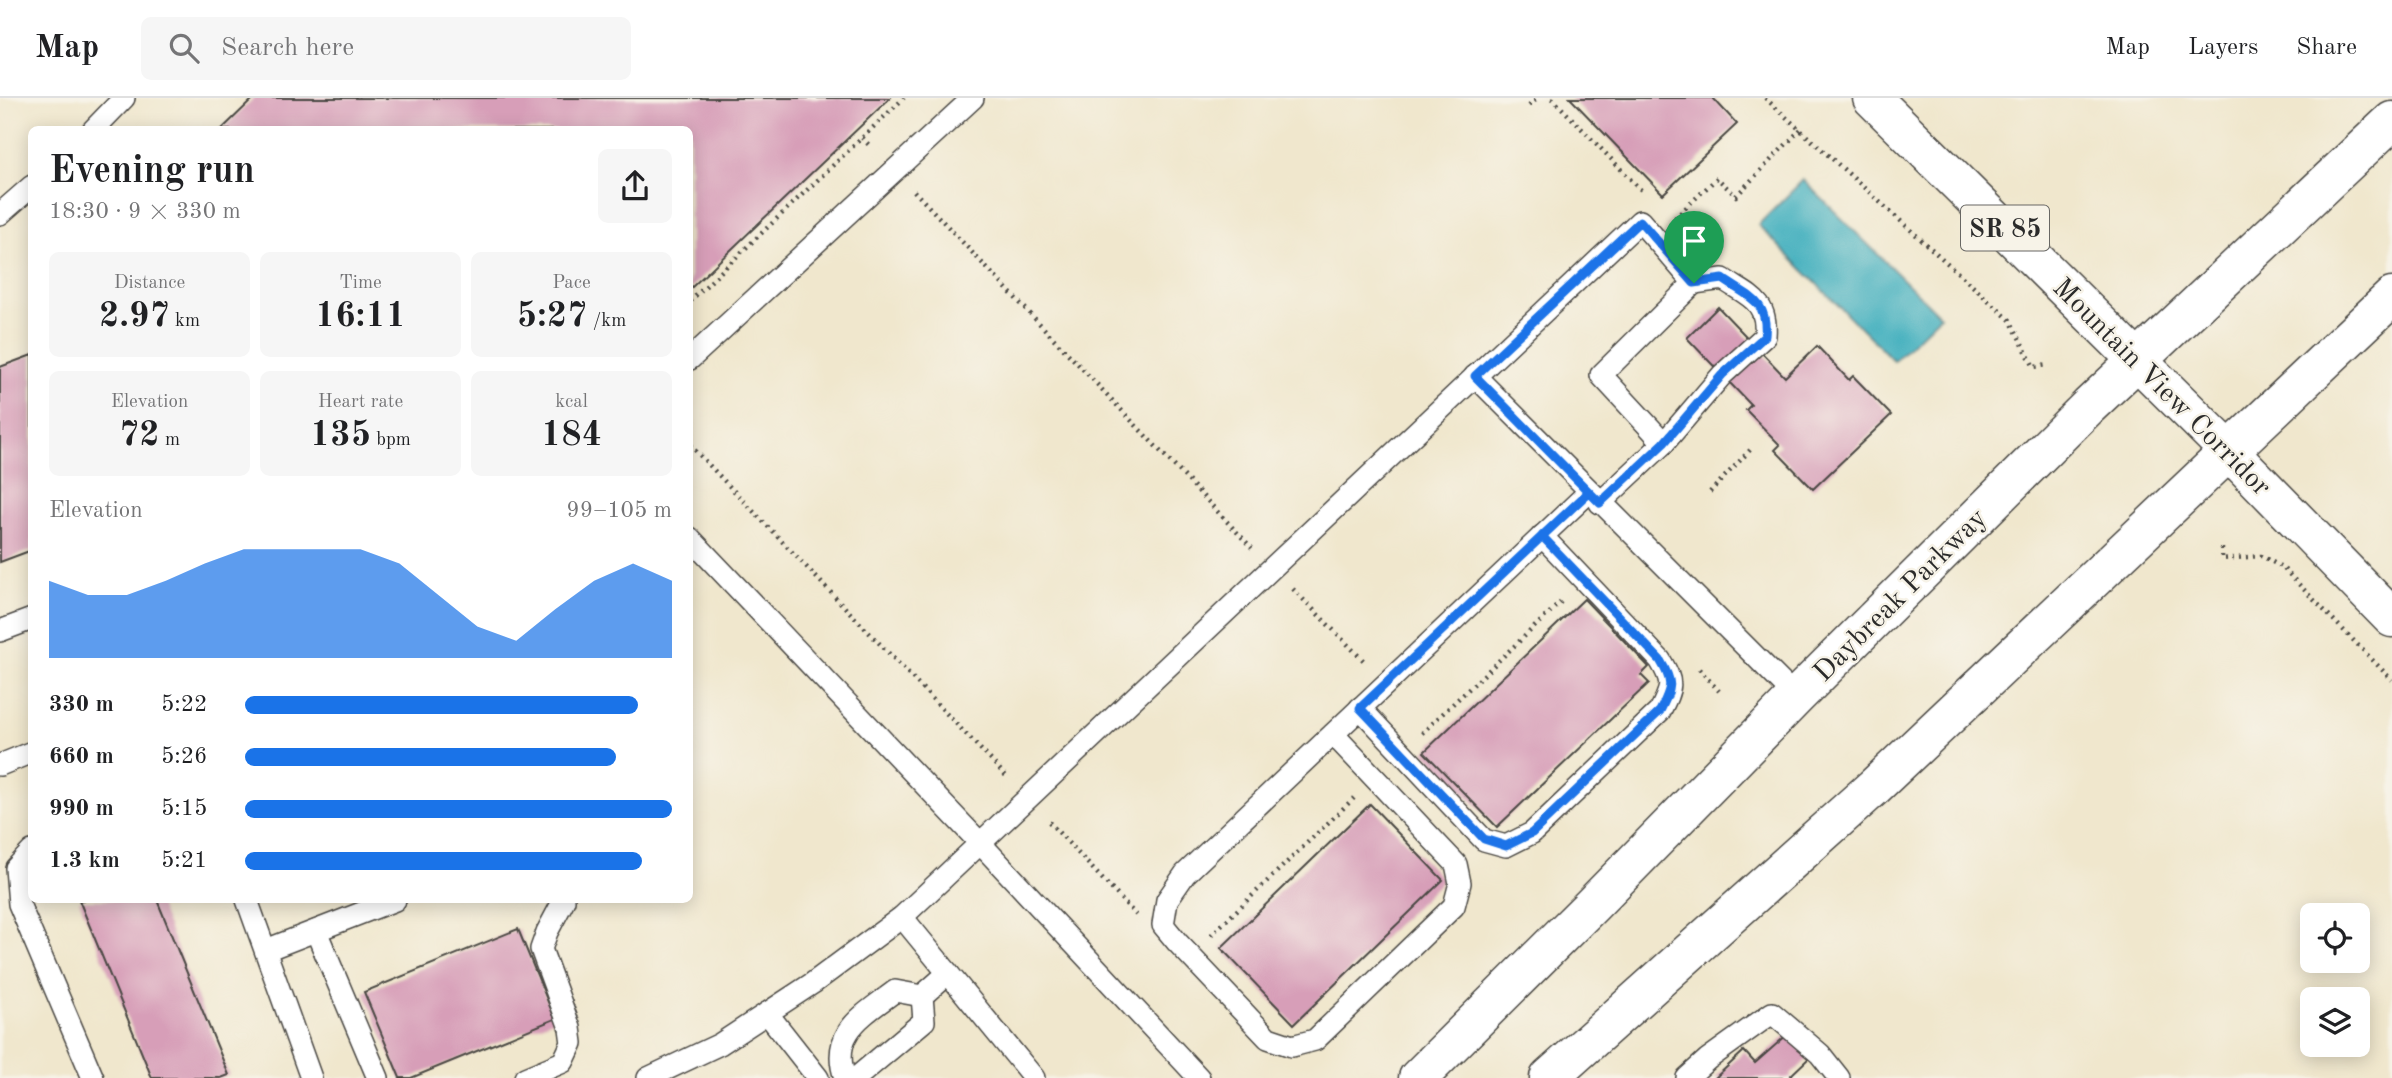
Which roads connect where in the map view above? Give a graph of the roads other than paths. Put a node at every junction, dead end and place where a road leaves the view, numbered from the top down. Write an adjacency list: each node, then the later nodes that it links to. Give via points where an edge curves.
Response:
1 (124, 98): 5 (lane)
2 (973, 98): 10 (lane)
3 (1872, 98): 11 (main road, Mountain View Corridor / SR 85)
4 (2392, 121): 11 (main road, Daybreak Parkway)
5 (103, 126)
6 (28, 190): 7 (lane)
7 (0, 214)
8 (1694, 283): 12 (lane, via 1640,221); 13 (lane, via 1601,374); 13 (lane, via 1723,279 1762,306 1765,336 1722,375)
9 (2392, 298): 14 (main road)
10 (693, 356)
11 (2137, 359): 14 (main road, Mountain View Corridor / SR 85); 21 (main road, Daybreak Parkway)
12 (1475, 376): 15 (lane); 26 (lane)
13 (1664, 443): 15 (lane)
14 (2230, 452): 18 (main road, Mountain View Corridor / SR 85); 37 (main road)
15 (1595, 497): 16 (lane); 21 (lane)
16 (1542, 536): 22 (lane); 22 (lane, via 1660,660 1671,689 1660,711 1532,833 1506,846 1484,839)
17 (693, 541): 26 (lane)
18 (2392, 618)
19 (28, 620): 20 (lane)
20 (0, 631)
21 (1796, 697): 48 (main road, Daybreak Parkway)
22 (1360, 708): 23 (lane)
23 (1333, 734): 23 (lane, via 1185,874 1167,900 1163,925 1268,1038 1292,1046 1315,1040 1454,906 1460,883 1456,864)
24 (28, 754): 25 (lane)
25 (0, 765)
26 (980, 843): 31 (lane); 47 (lane)
27 (28, 855): 38 (lane, via 16,868 19,904)
28 (248, 903): 33 (lane)
29 (387, 903): 32 (lane)
30 (562, 903): 41 (lane, via 541,948 572,1043 563,1062)
31 (902, 917): 34 (lane); 36 (lane)
32 (316, 931): 33 (lane); 40 (lane)
33 (266, 950): 39 (lane)
34 (948, 973): 35 (lane); 46 (lane)
35 (922, 996): 44 (lane, via 895,991 851,1025 841,1051); 45 (lane, via 923,1021)
36 (767, 1013): 42 (lane, via 720,1044); 43 (lane)
37 (1561, 1074)
38 (93, 1078)
39 (311, 1078)
40 (378, 1078)
41 (525, 1078)
42 (648, 1078)
43 (818, 1078)
44 (845, 1078)
45 (856, 1078)
46 (1034, 1078)
47 (1199, 1078)
48 (1418, 1078)
49 (1687, 1078): 50 (lane, via 1772,1013 1820,1054)
50 (1839, 1078)

